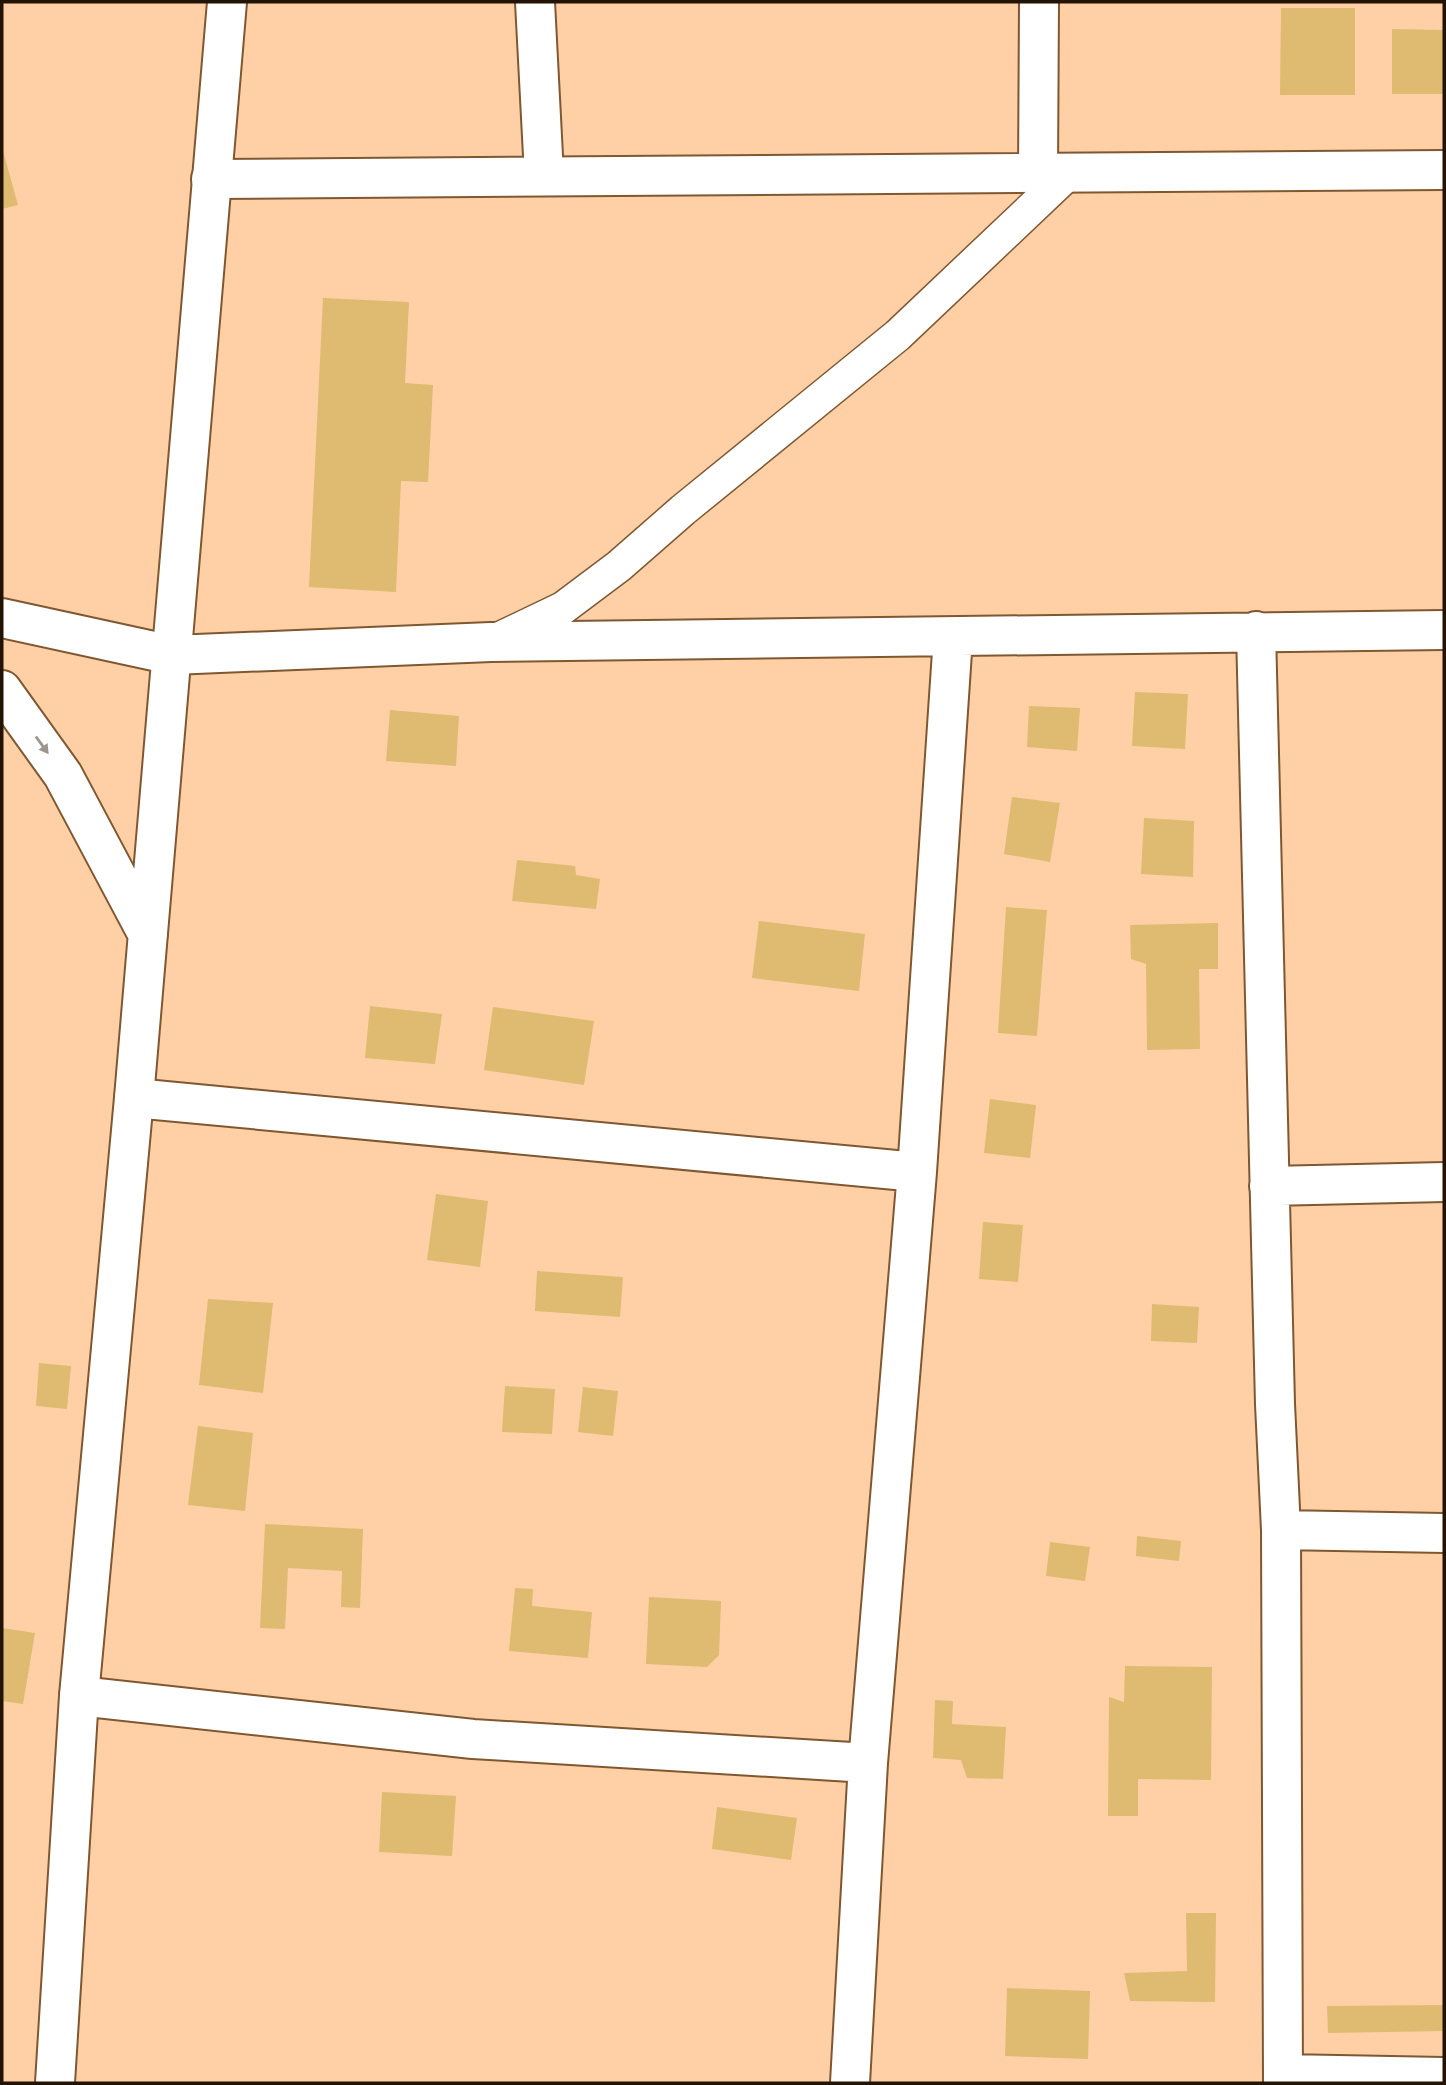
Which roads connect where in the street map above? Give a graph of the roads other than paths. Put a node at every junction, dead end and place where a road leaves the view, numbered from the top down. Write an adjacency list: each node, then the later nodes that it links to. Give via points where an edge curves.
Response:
1 (228, 2): 7 (street)
2 (535, 2): 6 (street)
3 (1039, 2): 5 (street)
4 (1444, 170): 5 (street)
5 (1054, 172): 6 (street); 12 (street, via 898,335 619,566 563,608)
6 (544, 175): 7 (street)
7 (211, 179): 13 (street)
8 (2, 618): 13 (street)
9 (1256, 631): 10 (street); 11 (street); 19 (street)
10 (1444, 631)
11 (953, 637): 12 (street); 17 (street)
12 (491, 642): 13 (street)
13 (172, 655): 15 (street)
14 (2, 690): 15 (street, one-way to 15, via 62,775)
15 (148, 935): 16 (street)
16 (134, 1098): 17 (street); 22 (street)
17 (916, 1172): 23 (street)
18 (1444, 1182): 19 (street)
19 (1269, 1186): 20 (street)
20 (1281, 1530): 21 (street); 25 (street)
21 (1444, 1533)
22 (79, 1696): 23 (street, via 474,1739); 26 (street)
23 (868, 1763): 27 (street)
24 (1444, 2077): 25 (street)
25 (1284, 2078)
26 (55, 2083)
27 (850, 2083)

